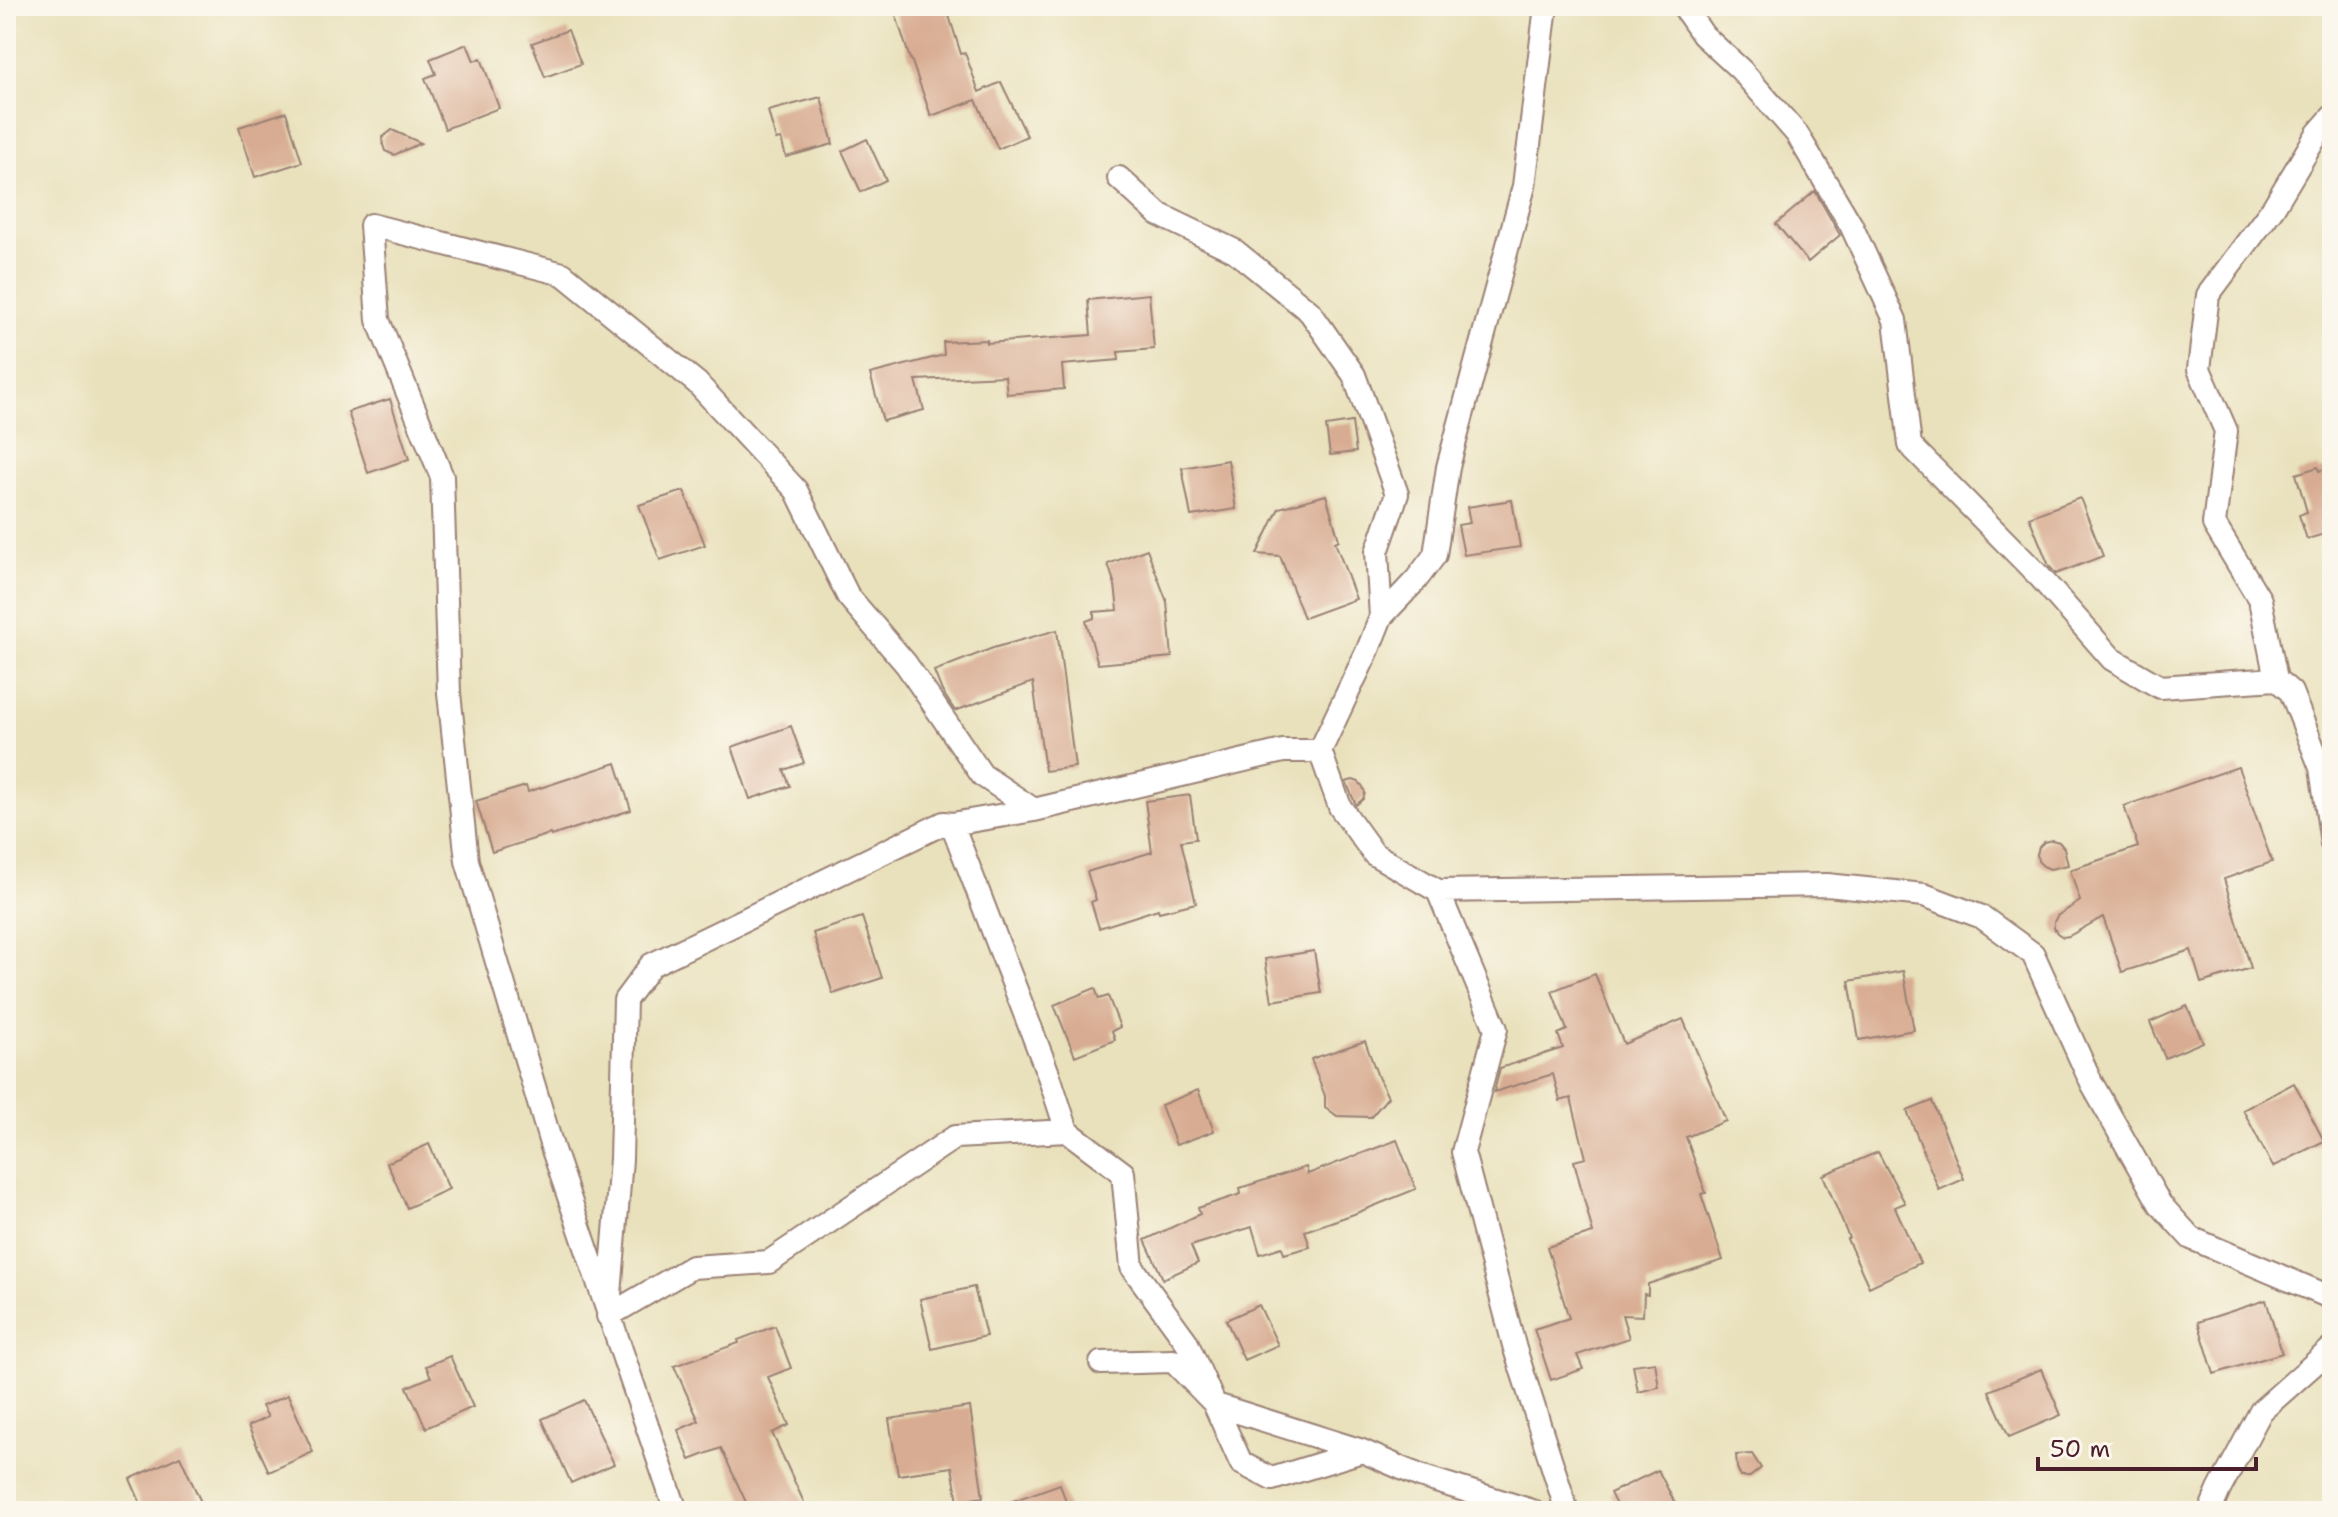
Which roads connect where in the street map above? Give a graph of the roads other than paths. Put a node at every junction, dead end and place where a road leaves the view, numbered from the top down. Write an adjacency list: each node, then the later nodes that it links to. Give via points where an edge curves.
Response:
1 (1546, 6): 5 (street, via 1524,186 1448,467 1435,555)
2 (1683, 6): 6 (street, via 1703,35 1797,134 1851,225 1895,320 1910,445 2112,659 2160,687)
3 (2332, 117): 6 (street, via 2208,295 2199,369 2226,431 2214,524 2260,600)
4 (1119, 178): 5 (street, via 1158,214 1235,251 1310,312 1354,375 1397,494 1377,552)
5 (1381, 617): 7 (street)
6 (2276, 679): 10 (street, via 2291,692 2321,768)
7 (1320, 751): 8 (street, via 1283,751); 11 (street, via 1340,807 1374,854)
8 (1034, 810): 9 (street); 14 (street, via 982,775 906,664 848,596 796,490 697,383 563,274 371,225 378,320 442,477 449,693 467,861)
9 (952, 824): 12 (street); 14 (street, via 944,823 651,965 625,1000 621,1159)
10 (2332, 843)
11 (1438, 891): 13 (street, via 1827,885 1924,895 1982,917 2033,954 2092,1084 2160,1204 2191,1238); 21 (street, via 1496,1029 1463,1152 1515,1349)
12 (1067, 1131): 14 (street, via 955,1137 769,1262 692,1267); 17 (street, via 1123,1173 1132,1267 1186,1341)
13 (2332, 1298)
14 (608, 1316): 19 (street)
15 (2332, 1348): 22 (street, via 2261,1411)
16 (1101, 1363): 17 (street, via 1173,1361)
17 (1216, 1405): 18 (street); 18 (street, via 1241,1463 1272,1479)
18 (1362, 1451): 20 (street, via 1420,1476)
19 (676, 1511)
20 (1532, 1511)
21 (1567, 1511)
22 (2210, 1511)

